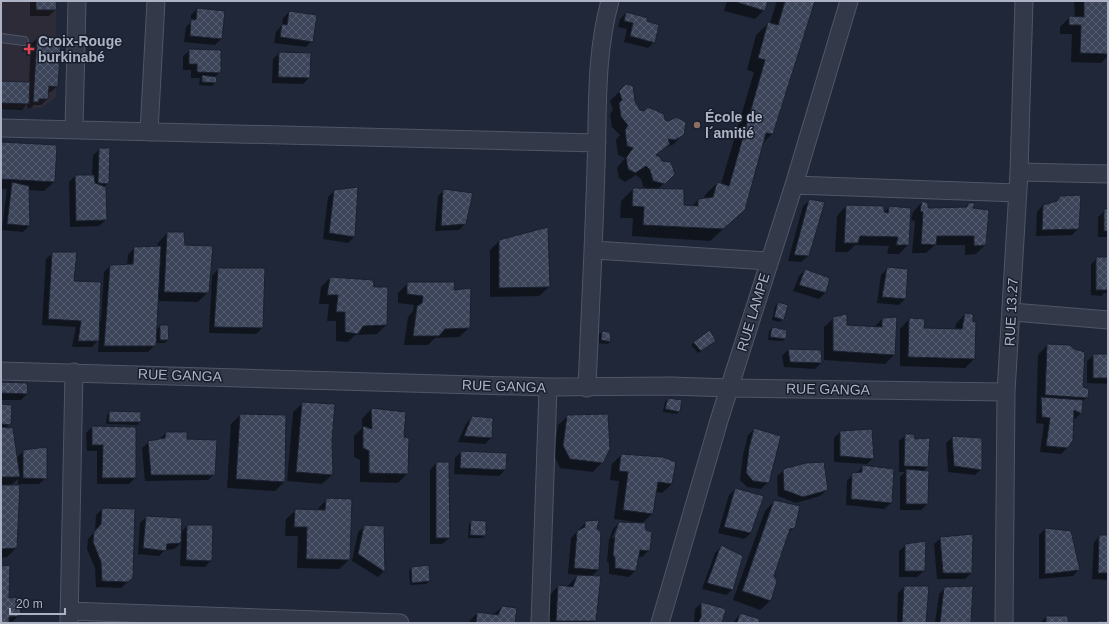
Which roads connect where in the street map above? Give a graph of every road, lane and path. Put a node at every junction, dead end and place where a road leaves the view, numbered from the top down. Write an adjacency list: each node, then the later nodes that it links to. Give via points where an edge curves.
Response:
1 (77, 1): 9 (street)
2 (156, 1): 10 (street)
3 (610, 1): 11 (street, via 603,26 597,77)
4 (849, 1): 14 (street, RUE LAMPE)
5 (1024, 1): 12 (street, RUE 13.27)
6 (1, 38): 7 (lane)
7 (24, 40)
8 (1, 128): 9 (street)
9 (74, 130): 10 (street)
10 (149, 132): 11 (street)
11 (597, 143): 16 (street)
12 (1019, 172): 13 (street); 15 (street, RUE 13.27)
13 (1108, 174)
14 (794, 185): 15 (street); 17 (street, RUE LAMPE)
15 (1018, 194): 18 (street, RUE 13.27)
16 (594, 250): 17 (street); 23 (street)
17 (769, 261): 24 (street, RUE LAMPE)
18 (1012, 312): 19 (street); 25 (street, RUE 13.27)
19 (1108, 320)
20 (1, 371): 21 (street, RUE GANGA)
21 (74, 372): 22 (street, RUE GANGA); 26 (street)
22 (548, 387): 23 (street, RUE GANGA); 28 (street)
23 (586, 388): 24 (street, RUE GANGA)
24 (730, 388): 25 (street, RUE GANGA); 29 (street, RUE LAMPE)
25 (1006, 392): 30 (street, RUE 13.27)
26 (69, 617): 27 (street)
27 (400, 623)
28 (540, 623)
29 (660, 623)
30 (1004, 623)

